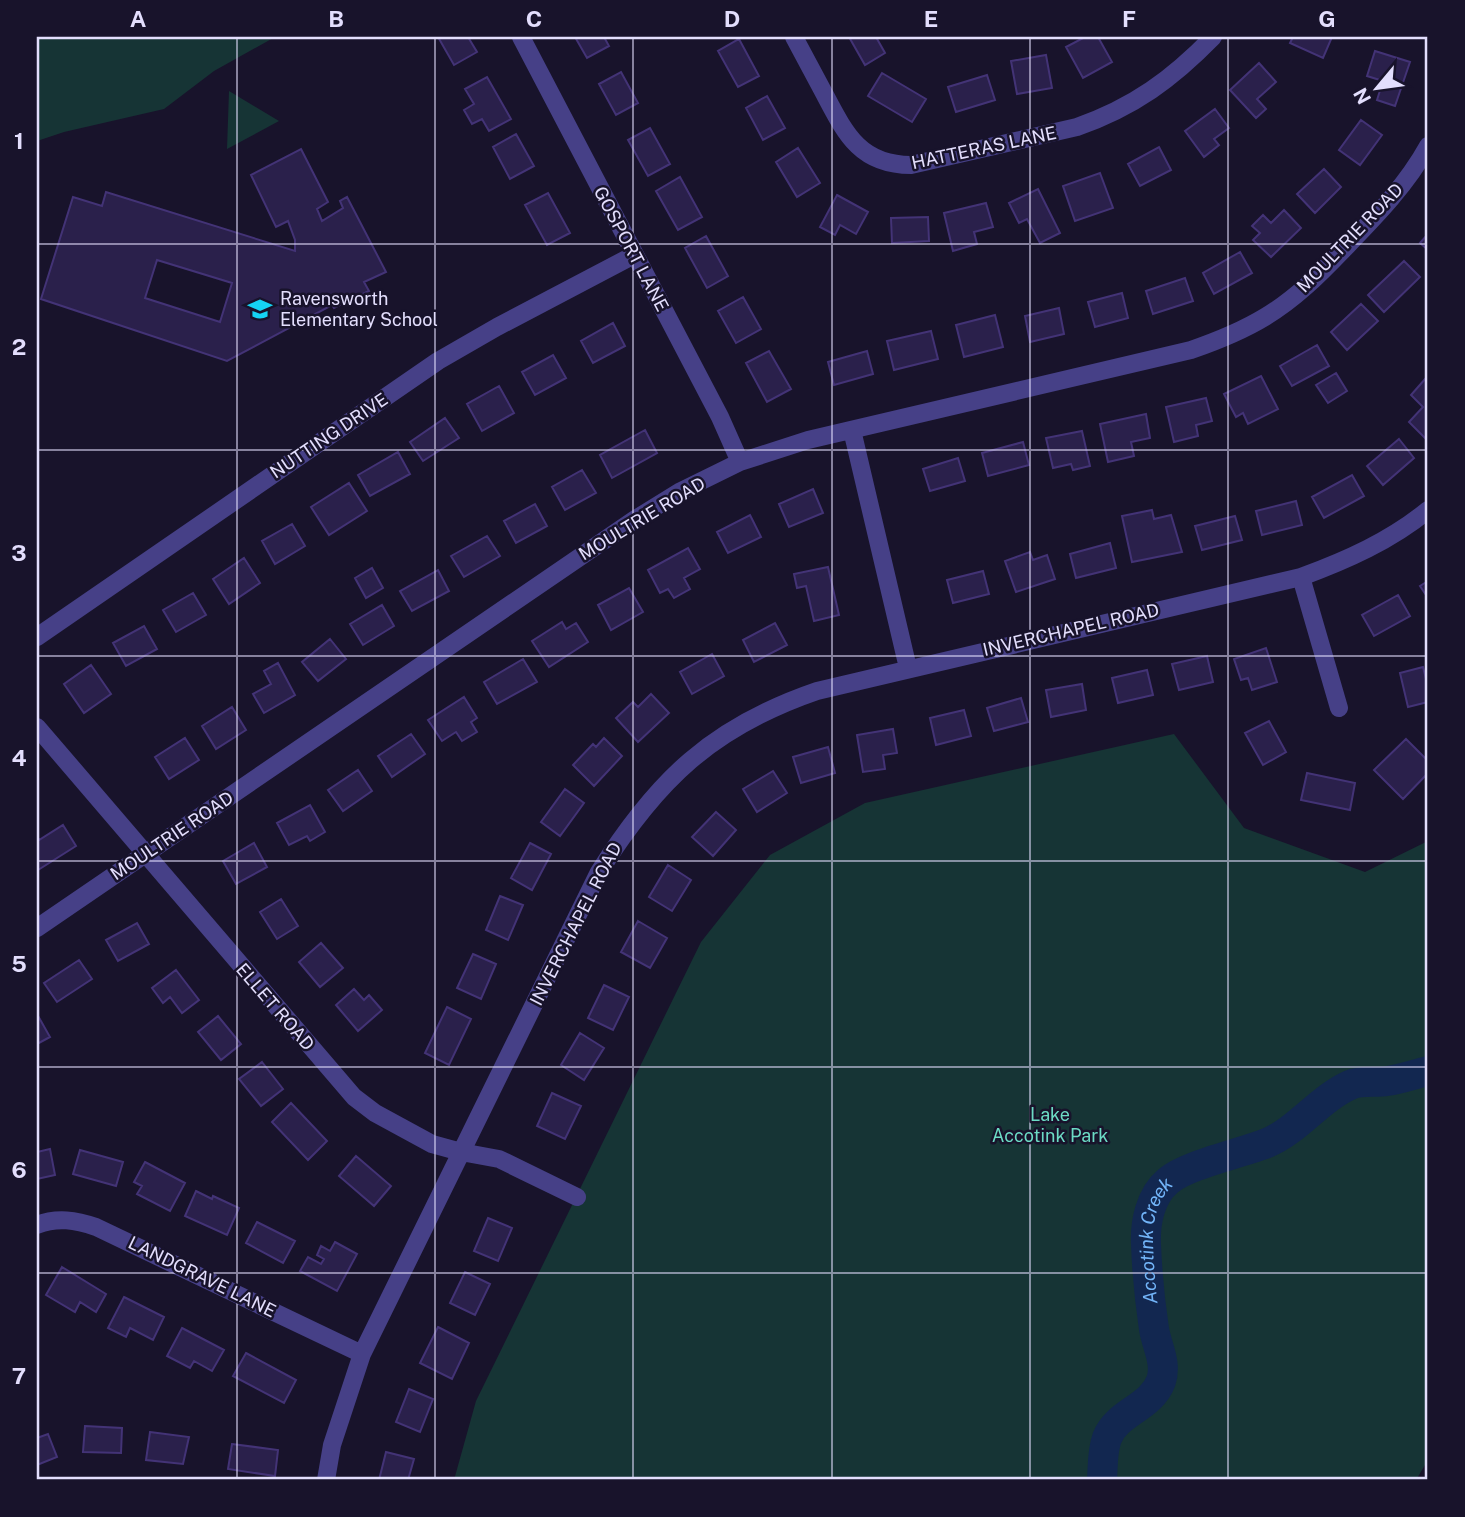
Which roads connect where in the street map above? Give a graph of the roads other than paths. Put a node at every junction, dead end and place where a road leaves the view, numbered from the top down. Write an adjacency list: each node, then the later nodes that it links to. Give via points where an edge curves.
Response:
1 (521, 37): 5 (street, GOSPORT LANE)
2 (794, 37): 3 (street, HATTERAS LANE, via 855,145 870,157 897,165 968,153 1103,118 1149,94)
3 (1213, 37)
4 (1428, 146): 6 (street, MOULTRIE ROAD, via 1389,201 1321,272 1292,299 1247,328 1191,350)
5 (634, 255): 7 (street, GOSPORT LANE); 10 (street, NUTTING DRIVE, via 438,361)
6 (852, 430): 7 (street, MOULTRIE ROAD); 11 (street)
7 (740, 462): 14 (street, MOULTRIE ROAD, via 634,520)
8 (1428, 510): 9 (street, INVERCHAPEL ROAD, via 1383,541)
9 (1301, 576): 11 (street, INVERCHAPEL ROAD); 12 (street)
10 (37, 637)
11 (908, 668): 16 (street, INVERCHAPEL ROAD, via 817,691 769,709 710,745 657,791 599,872)
12 (1339, 708)
13 (37, 727): 14 (street, ELLET ROAD)
14 (144, 854): 15 (street, MOULTRIE ROAD); 16 (street, ELLET ROAD, via 354,1097 397,1127)
15 (37, 928)
16 (461, 1152): 17 (street, ELLET ROAD, via 499,1159); 19 (street, INVERCHAPEL ROAD)
17 (577, 1198)
18 (37, 1225): 19 (street, LANDGRAVE LANE, via 70,1220 96,1227)
19 (362, 1354): 20 (street, INVERCHAPEL ROAD, via 332,1445)
20 (326, 1480)

